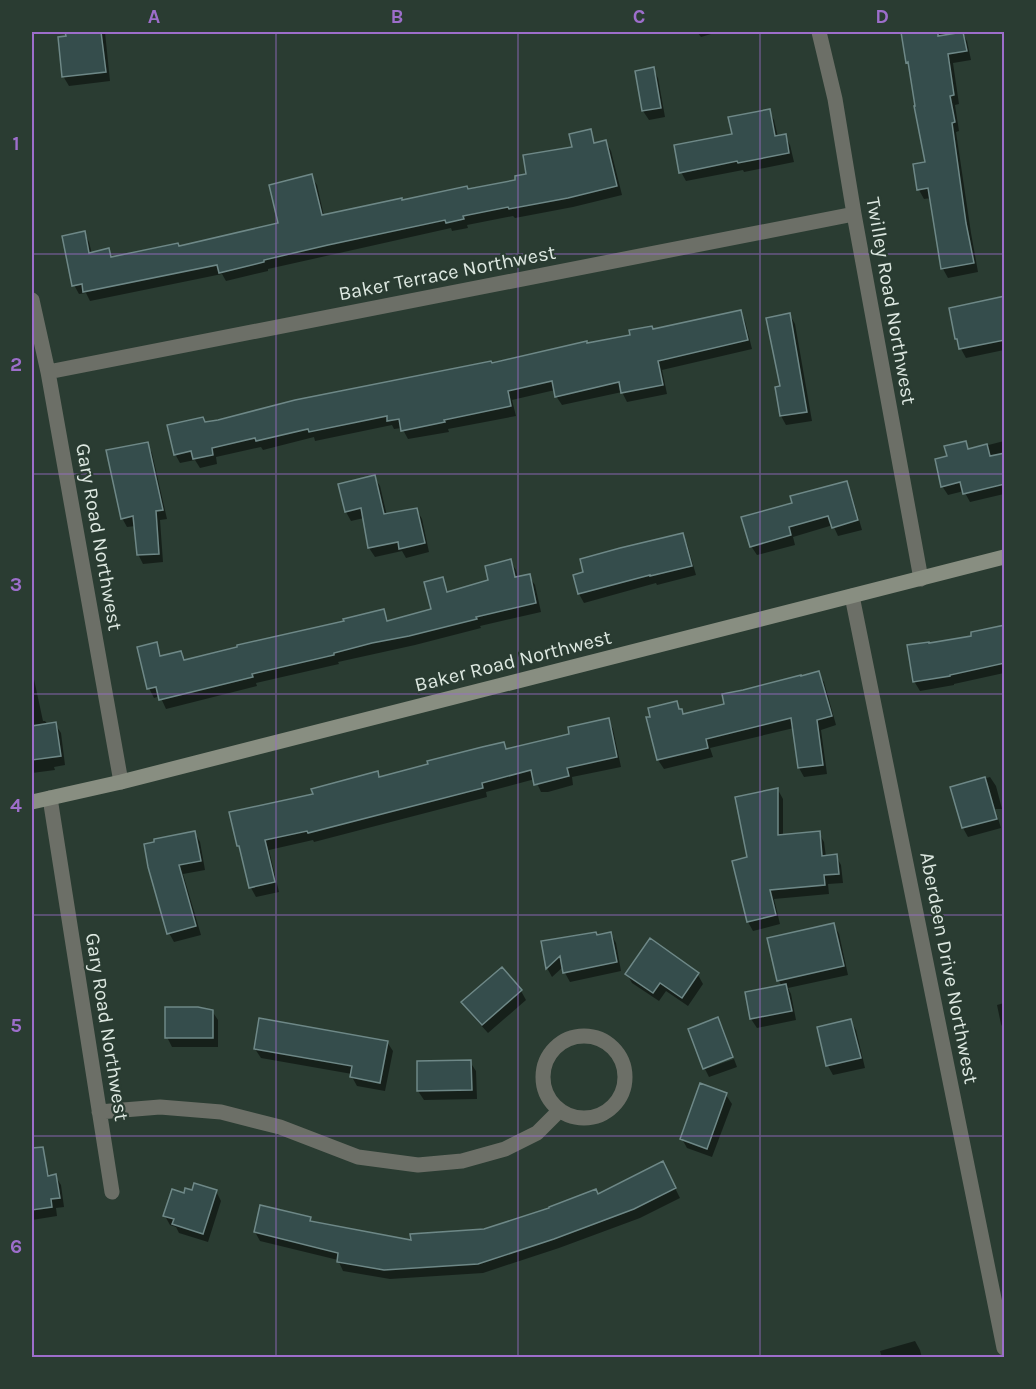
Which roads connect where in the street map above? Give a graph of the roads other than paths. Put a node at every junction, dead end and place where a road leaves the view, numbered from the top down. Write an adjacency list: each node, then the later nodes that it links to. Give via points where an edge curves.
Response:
1 (819, 32): 2 (street, Twilley Road Northwest, via 835,99)
2 (854, 214): 4 (street, Baker Terrace Northwest); 6 (street, Twilley Road Northwest)
3 (32, 300): 4 (street, Gary Road Northwest)
4 (48, 372): 8 (street, Gary Road Northwest)
5 (1005, 557): 6 (street, Baker Road Northwest)
6 (921, 579): 7 (street, Baker Road Northwest)
7 (852, 596): 8 (street, Baker Road Northwest); 14 (street, Aberdeen Drive Northwest)
8 (122, 782): 9 (street, Baker Road Northwest)
9 (50, 798): 10 (street, Baker Road Northwest); 12 (street, Gary Road Northwest)
10 (32, 802)
11 (560, 1110): 11 (street, via 544,1090 542,1077 550,1053 571,1038 584,1036 608,1044 624,1067 621,1094 601,1114 586,1118); 12 (street, via 537,1133 505,1149 462,1161 418,1165 358,1157 280,1127 221,1112 160,1107)
12 (99, 1112): 13 (street, Gary Road Northwest)
13 (112, 1192)
14 (1005, 1348)

